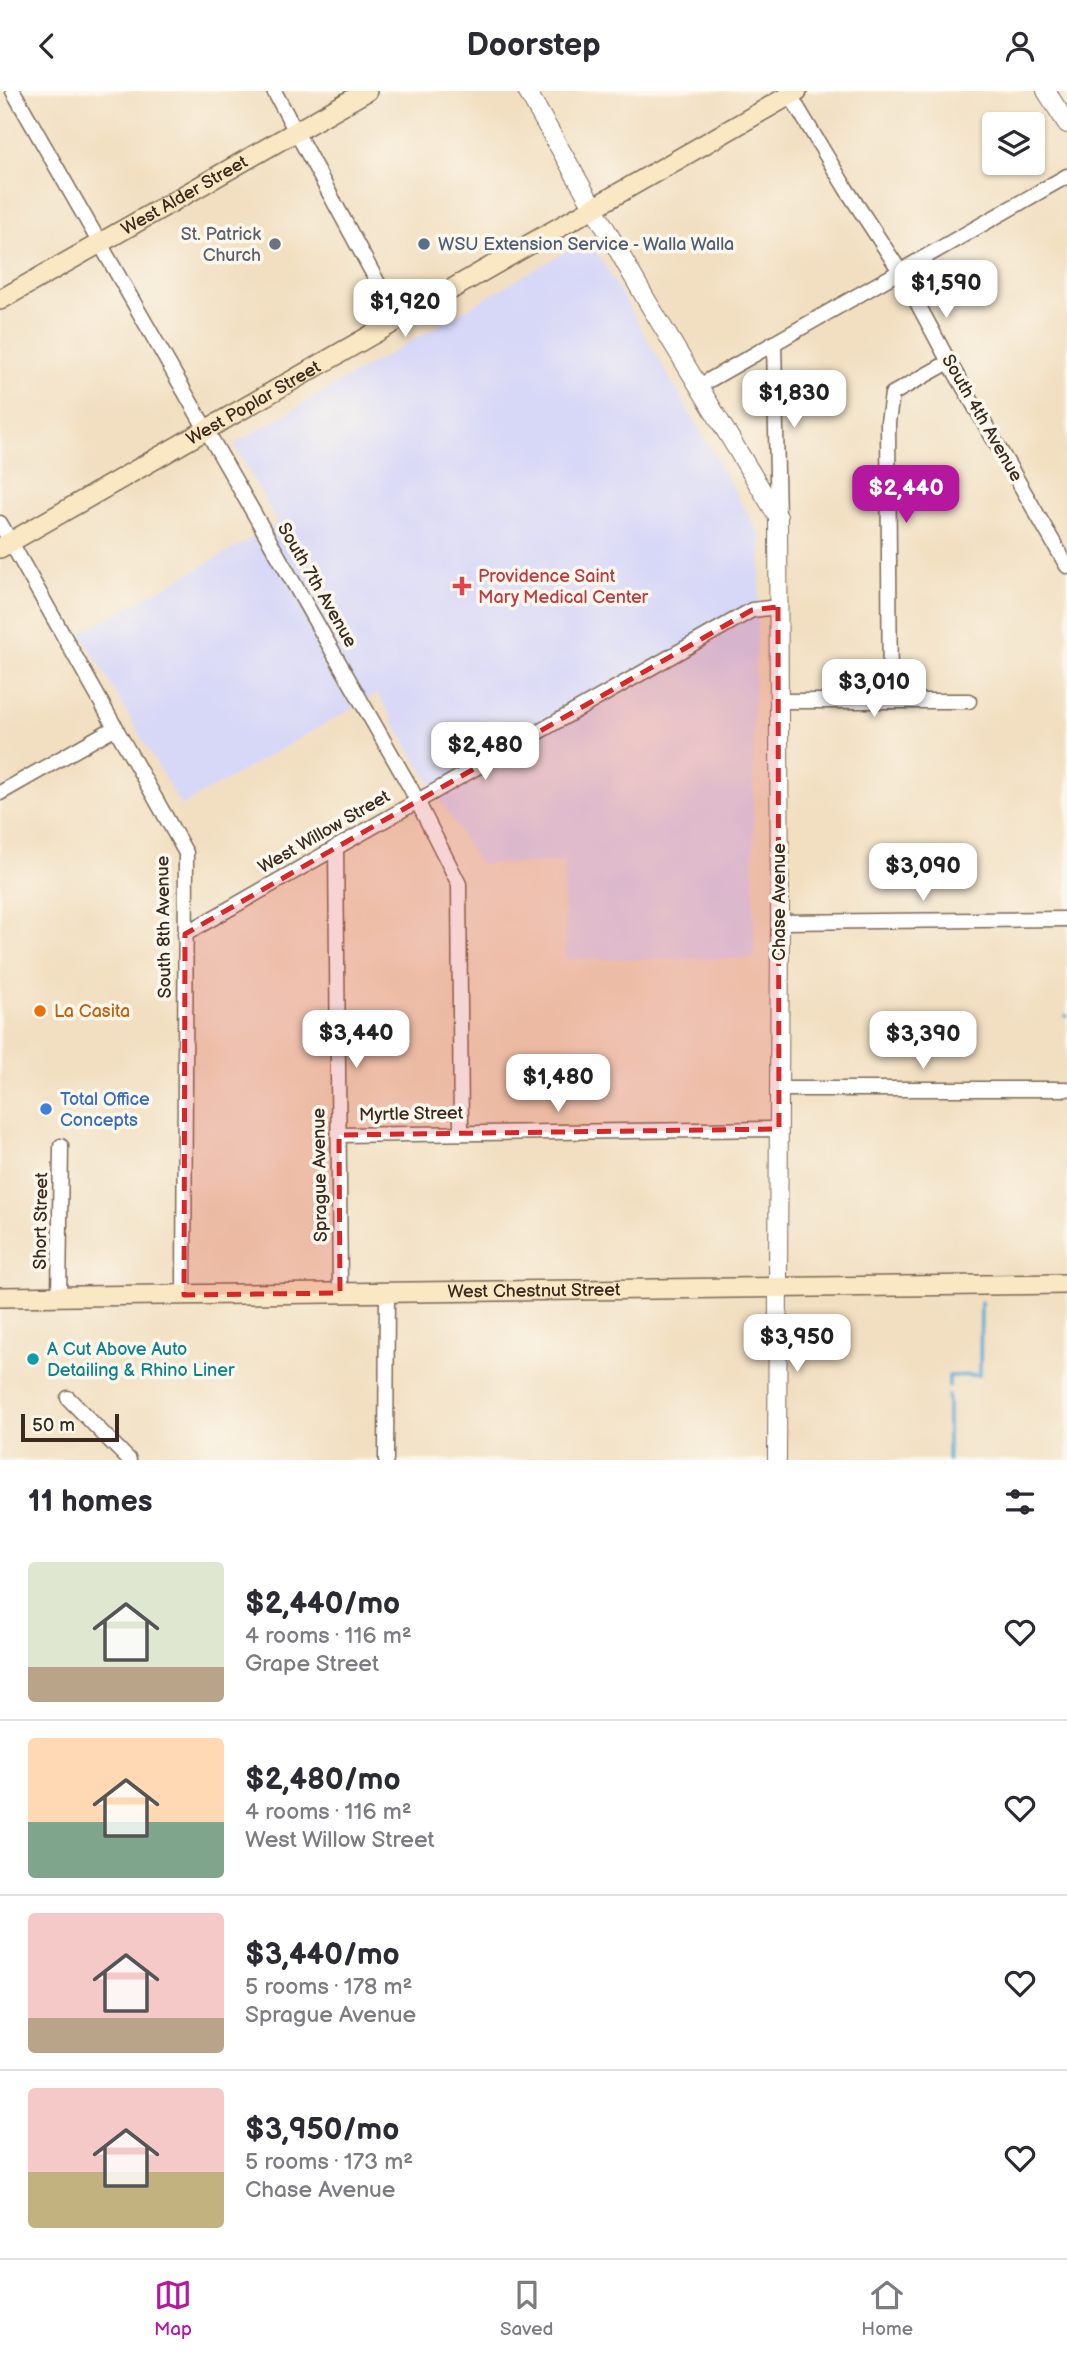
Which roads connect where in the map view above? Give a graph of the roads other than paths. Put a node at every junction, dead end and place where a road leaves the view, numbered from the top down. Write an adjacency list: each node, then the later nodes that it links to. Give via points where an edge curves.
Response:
1 (13, 91): 11 (street, South 7th Avenue)
2 (274, 91): 8 (street)
3 (368, 91): 8 (main road, West Alder Street)
4 (527, 91): 10 (street)
5 (1046, 91): 7 (street)
6 (792, 92): 10 (main road, West Poplar Street); 12 (street, South 4th Avenue, via 845,187)
7 (1067, 124)
8 (296, 132): 11 (main road, West Alder Street); 14 (street)
9 (1067, 176): 12 (street)
10 (594, 208): 14 (main road, West Poplar Street); 17 (street)
11 (100, 243): 13 (main road, West Alder Street); 18 (street, South 7th Avenue)
12 (900, 271): 15 (street); 16 (street, South 4th Avenue)
13 (0, 300)
14 (398, 320): 18 (main road, West Poplar Street)
15 (774, 343): 17 (street); 19 (street, Chase Avenue)
16 (949, 362): 22 (street, South 4th Avenue); 25 (street, via 892,394 888,422)
17 (699, 386): 19 (street)
18 (206, 430): 21 (main road, West Poplar Street); 29 (street, South 7th Avenue)
19 (778, 517): 23 (street, Chase Avenue)
20 (0, 523): 21 (street, South 8th Avenue)
21 (5, 545): 27 (street, South 8th Avenue)
22 (1067, 566)
23 (778, 607): 24 (street, Chase Avenue); 29 (street, West Willow Street, via 752,610)
24 (779, 701): 25 (street); 32 (street, Chase Avenue)
25 (890, 701): 26 (street)
26 (969, 701)
27 (116, 727): 28 (street); 33 (street, South 8th Avenue, via 186,853)
28 (0, 793)
29 (418, 800): 30 (street, West Willow Street); 37 (street, South 7th Avenue, via 459,884)
30 (336, 847): 33 (street, West Willow Street); 38 (street, Sprague Avenue)
31 (1067, 919): 32 (street)
32 (780, 922): 34 (street, Chase Avenue)
33 (185, 934): 44 (street, South 8th Avenue)
34 (779, 1089): 35 (street); 36 (street, Chase Avenue)
35 (1067, 1089)
36 (779, 1129): 37 (street, Myrtle Street); 41 (street, Chase Avenue)
37 (461, 1133): 38 (street, Myrtle Street)
38 (339, 1135): 43 (street, Sprague Avenue)
39 (61, 1146): 46 (street, Short Street)
40 (1067, 1284): 41 (main road, West Chestnut Street)
41 (778, 1288): 42 (main road, West Chestnut Street); 50 (street, Chase Avenue)
42 (387, 1292): 43 (main road, West Chestnut Street); 49 (street)
43 (341, 1293): 44 (main road, West Chestnut Street)
44 (184, 1295): 46 (main road, West Chestnut Street)
45 (0, 1297): 46 (main road, West Chestnut Street)
46 (59, 1297)
47 (68, 1398): 48 (street)
48 (129, 1460)
49 (386, 1460)
50 (777, 1460)

